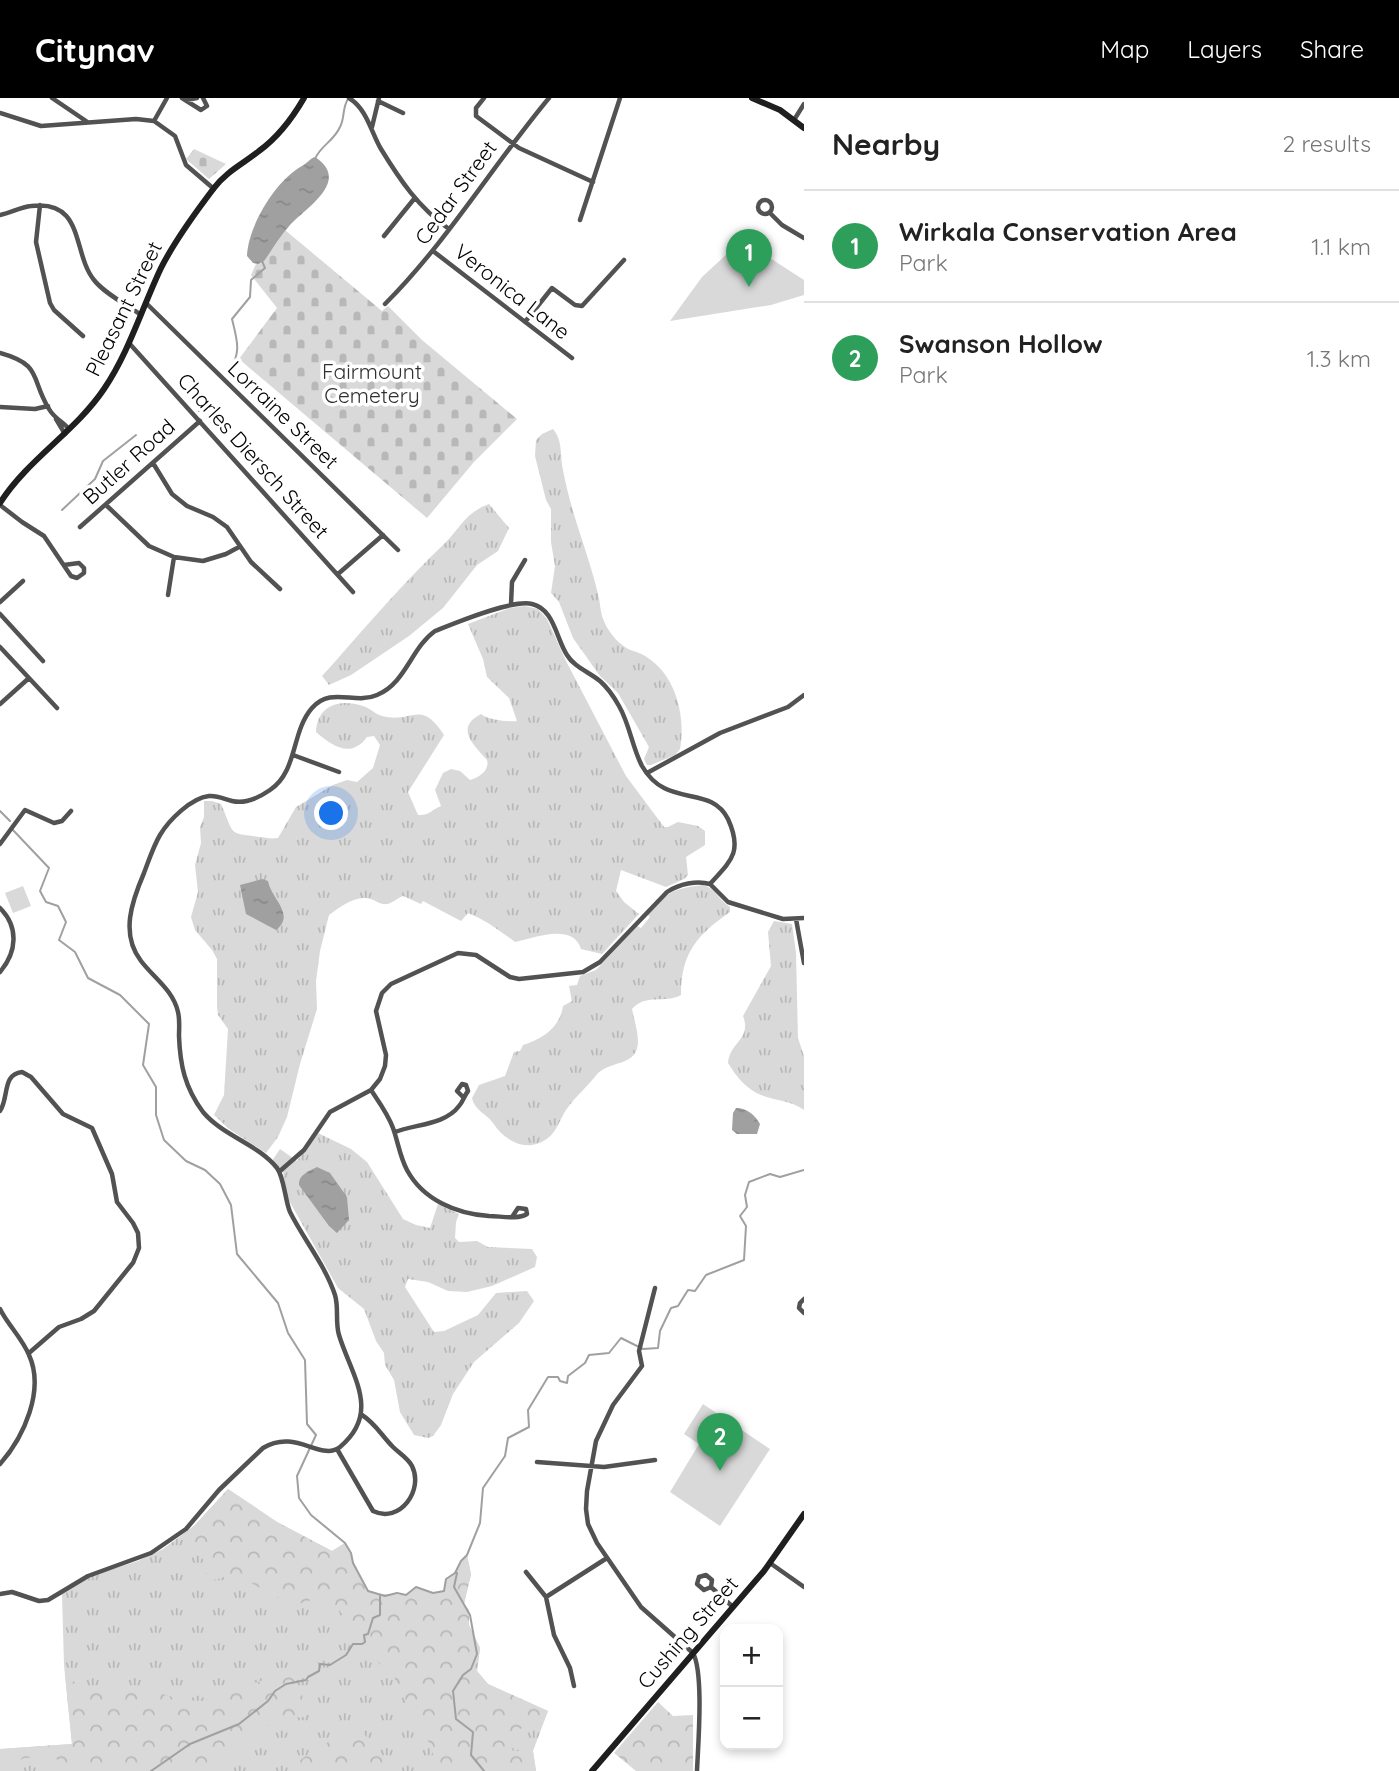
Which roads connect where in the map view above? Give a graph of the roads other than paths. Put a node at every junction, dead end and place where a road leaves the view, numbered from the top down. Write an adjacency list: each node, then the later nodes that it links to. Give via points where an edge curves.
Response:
1 (52, 98): 18 (street)
2 (167, 98): 17 (street)
3 (197, 98): 10 (street)
4 (203, 98): 10 (street, via 204,110)
5 (304, 98): 23 (main road, Pleasant Street, via 265,146)
6 (484, 98): 21 (street, via 476,116)
7 (549, 98): 21 (street, Cedar Street)
8 (620, 98): 22 (street)
9 (752, 98): 16 (main road)
10 (183, 99)
11 (351, 99): 19 (street)
12 (378, 99): 15 (street); 19 (street)
13 (804, 104): 16 (street)
14 (0, 113): 18 (street, via 37,125)
15 (403, 113)
16 (794, 120): 20 (main road)
17 (153, 121): 18 (street); 23 (street, via 175,136 186,165)
18 (88, 123)
19 (372, 128): 24 (street)
20 (804, 128)
21 (512, 144): 22 (street); 29 (street, Cedar Street)
22 (593, 182): 28 (street)
23 (214, 189): 34 (main road, Pleasant Street, via 170,252)
24 (414, 199): 29 (street); 30 (street)
25 (40, 205): 27 (street); 36 (street, via 69,219 94,280); 38 (street, via 36,242 50,303)
26 (770, 212): 31 (street)
27 (0, 215)
28 (580, 219)
29 (449, 229): 32 (street, Cedar Street)
30 (384, 236)
31 (804, 238)
32 (433, 251): 35 (street, Cedar Street); 37 (street, Veronica Lane)
33 (624, 260): 37 (street, via 582,306 552,288)
34 (146, 303): 36 (main road, Pleasant Street); 50 (street, Lorraine Street)
35 (385, 304)
36 (141, 315): 39 (main road, Pleasant Street)
37 (525, 322): 41 (street, Veronica Lane)
38 (82, 336)
39 (129, 343): 44 (street, Charles Diersch Street); 45 (main road, Pleasant Street, via 104,390)
40 (0, 354): 42 (street, via 29,366)
41 (572, 358)
42 (48, 406): 43 (street); 45 (street)
43 (0, 407)
44 (200, 421): 46 (street, Butler Road); 56 (street, Charles Diersch Street)
45 (67, 432): 47 (main road, Pleasant Street)
46 (153, 463): 48 (street, Butler Road); 51 (street, via 172,495 220,521)
47 (0, 504): 55 (street, via 44,536)
48 (106, 505): 49 (street, Butler Road); 53 (street, via 149,546)
49 (80, 527)
50 (383, 535): 52 (street, Lorraine Street); 56 (street)
51 (239, 547): 53 (street, via 203,561); 58 (street)
52 (398, 550)
53 (174, 557): 60 (street)
54 (525, 560): 62 (street, via 512,582)
55 (64, 565): 55 (street, via 75,578 84,573 79,563)
56 (338, 574): 59 (street, Charles Diersch Street)
57 (23, 581): 61 (street)
58 (280, 589)
59 (353, 592)
60 (168, 595)
61 (0, 602)
62 (511, 604): 70 (street, via 435,631 395,683 379,695 320,701 307,715); 72 (street, via 533,604 546,612 569,658 612,694)
63 (0, 614): 65 (street)
64 (0, 647): 66 (street)
65 (43, 661)
66 (29, 678): 68 (street); 69 (street)
67 (804, 695): 72 (street, via 788,707 720,733)
68 (0, 704)
69 (57, 708)
70 (293, 755): 71 (street); 85 (street, via 281,780 259,797 237,802 208,796 172,820 152,850 129,920 139,959 175,1002 181,1070 197,1102 216,1124)
71 (339, 772)
72 (647, 773): 75 (street, via 669,792 705,799 724,813 735,848 729,866)
73 (71, 811): 74 (street, via 54,823 25,810)
74 (0, 844)
75 (710, 884): 78 (street, via 728,902); 81 (street, via 690,884 667,892 589,971 519,979 476,956 458,953 391,984 376,1007 386,1062)
76 (0, 908): 80 (street, via 11,922 14,940)
77 (804, 918): 78 (street)
78 (796, 919): 79 (street)
79 (804, 963)
80 (0, 972)
81 (371, 1090): 84 (street); 85 (street, via 330,1112 304,1150)
82 (463, 1097): 84 (street, via 446,1116)
83 (0, 1111): 91 (street, via 9,1079 22,1072 63,1114 92,1128 112,1174 117,1202 138,1233 139,1248 132,1264 94,1311 59,1327)
84 (395, 1132): 86 (street, via 408,1172 432,1196 469,1214)
85 (280, 1171): 92 (street, via 290,1211 335,1297 338,1330 360,1391)
86 (512, 1217)
87 (656, 1288): 99 (street, via 640,1347 642,1366 603,1423)
88 (804, 1299): 90 (street, via 799,1308)
89 (0, 1309): 91 (street)
90 (804, 1313)
91 (29, 1353): 94 (street, via 35,1374 34,1397)
92 (362, 1415): 93 (street); 93 (street, via 412,1465 414,1486 407,1503 393,1514 373,1511)
93 (337, 1449): 106 (street, via 280,1441 259,1450 186,1529 151,1553 88,1576 48,1600)
94 (6, 1455): 95 (street); 98 (street)
95 (0, 1459)
96 (655, 1460): 99 (street)
97 (537, 1462): 99 (street)
98 (0, 1464)
99 (590, 1467): 101 (street, via 588,1524)
100 (804, 1514): 102 (main road, Cushing Street)
101 (607, 1558): 107 (street); 109 (street, via 642,1607)
102 (770, 1563): 105 (street); 108 (main road, Cushing Street)
103 (526, 1572): 107 (street)
104 (711, 1587): 108 (street)
105 (804, 1587)
106 (0, 1594)
107 (546, 1597): 110 (street)
108 (733, 1607): 109 (main road, Cushing Street)
109 (693, 1653): 111 (main road, Cushing Street); 112 (street, via 698,1675)
110 (574, 1686)
111 (592, 1771)
112 (697, 1771)

